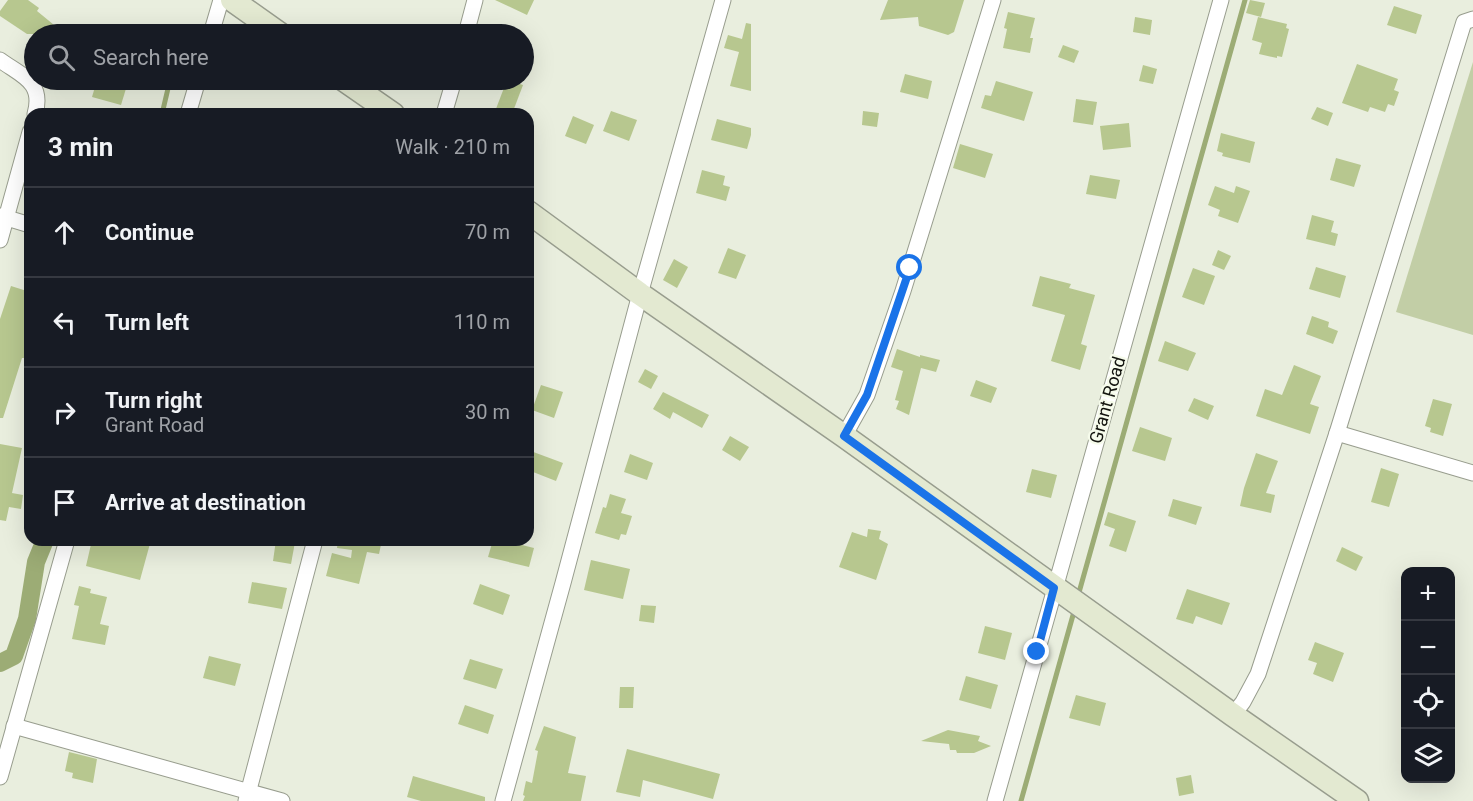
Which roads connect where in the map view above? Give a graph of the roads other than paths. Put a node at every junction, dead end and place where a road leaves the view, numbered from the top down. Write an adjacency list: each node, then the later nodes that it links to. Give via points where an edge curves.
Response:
1 (221, 0): 8 (street)
2 (232, 0): 9 (main road)
3 (475, 0): 10 (street)
4 (723, 0): 26 (street)
5 (993, 0): 28 (street, via 903,291 867,395)
6 (1221, 0): 32 (street, Grant Road)
7 (1473, 19): 27 (street, via 1464,22)
8 (214, 24)
9 (266, 24)
10 (469, 24)
11 (0, 60): 12 (street)
12 (24, 76)
13 (34, 90): 17 (street)
14 (195, 90): 18 (street)
15 (358, 90): 19 (main road)
16 (451, 90): 20 (street)
17 (36, 108)
18 (190, 108)
19 (384, 108)
20 (446, 108)
21 (24, 151): 23 (street)
22 (534, 216): 26 (main road)
23 (3, 217): 24 (street); 25 (street)
24 (24, 223)
25 (0, 240)
26 (640, 294): 28 (main road); 38 (street)
27 (1337, 433): 29 (street); 33 (street, via 1258,674)
28 (844, 436): 32 (main road)
29 (1473, 473)
30 (65, 546): 34 (street)
31 (313, 546): 36 (street)
32 (1054, 588): 33 (main road); 39 (street, Grant Road)
33 (1238, 709): 40 (main road)
34 (14, 726): 35 (street); 36 (street)
35 (0, 777)
36 (247, 796): 37 (street)
37 (282, 801)
38 (503, 801)
39 (995, 801)
40 (1357, 801)

